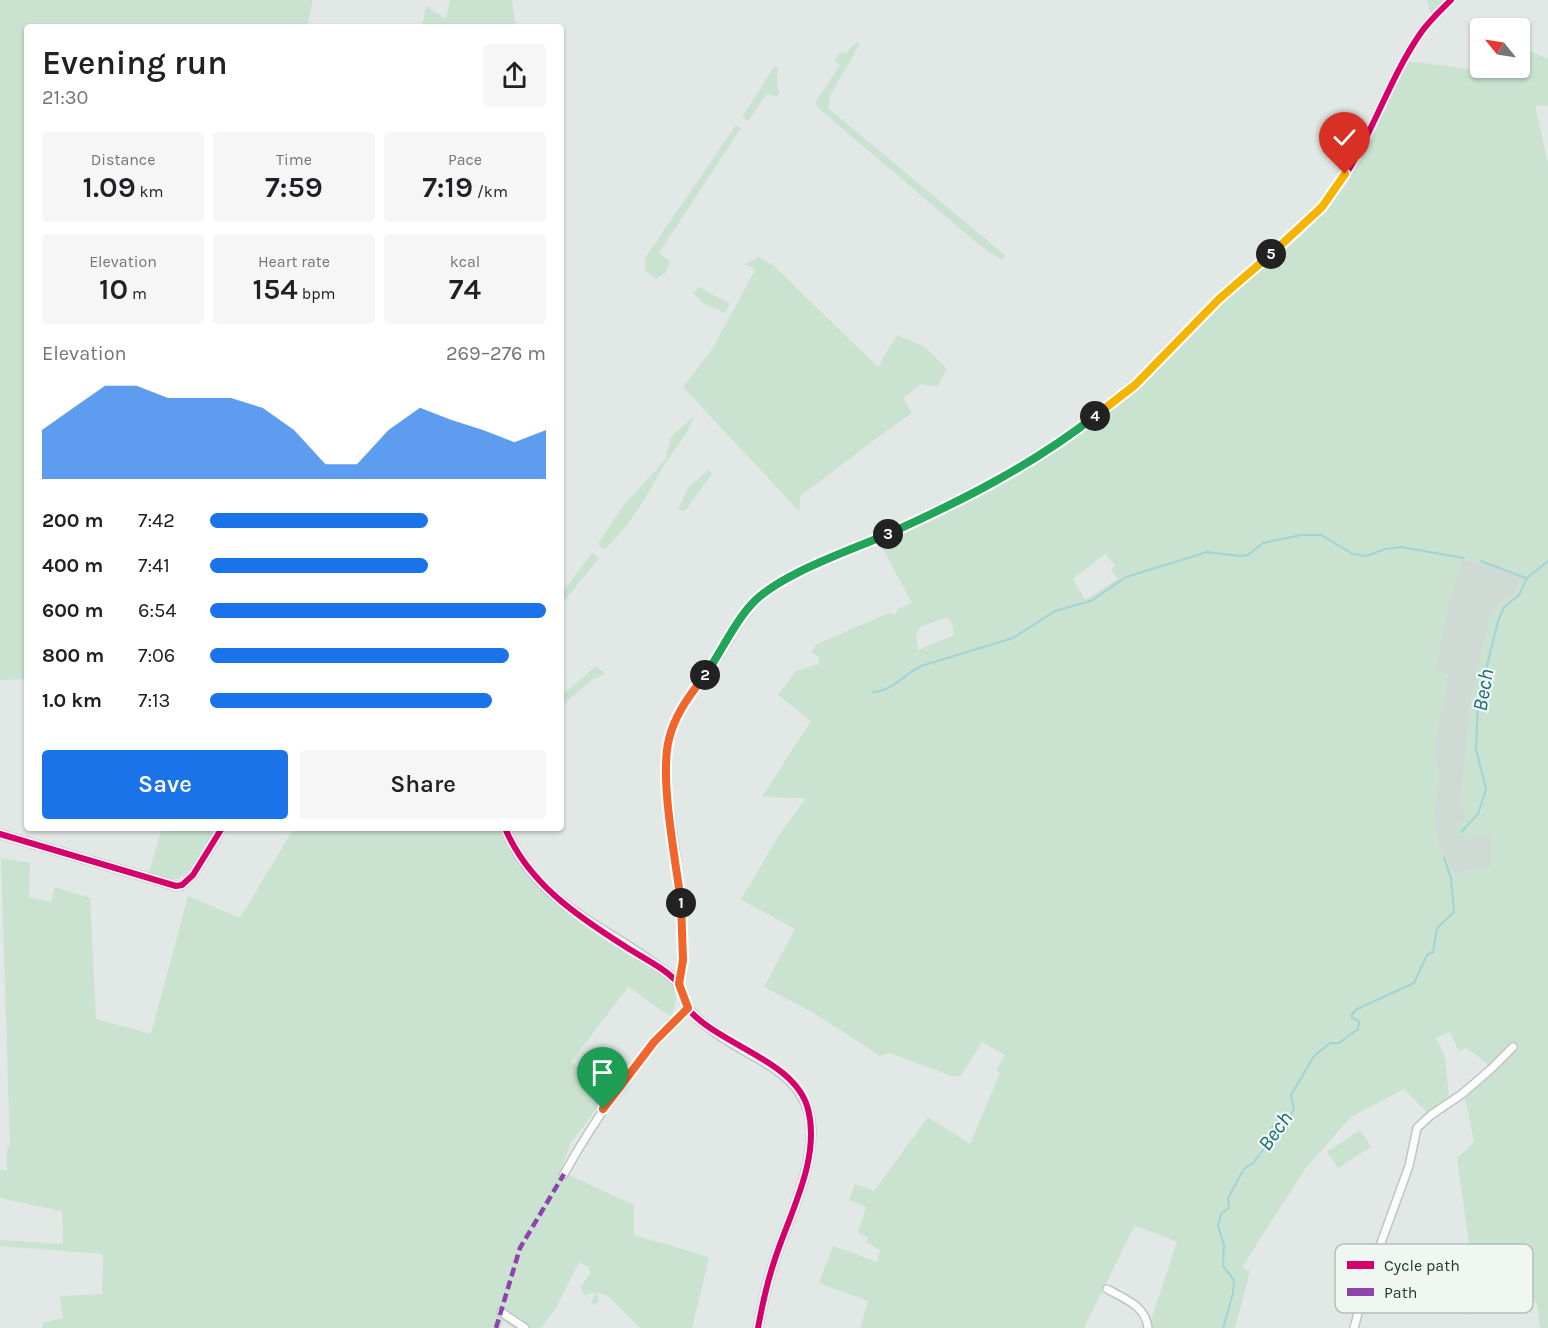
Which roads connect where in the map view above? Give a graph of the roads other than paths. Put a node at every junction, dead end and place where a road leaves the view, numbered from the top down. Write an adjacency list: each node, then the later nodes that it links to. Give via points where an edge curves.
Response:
1 (1451, 0): 5 (street, via 1413,45 1354,158 1322,207 1219,299 1135,385 1085,424 1013,471 928,516 787,578 750,606 684,703 669,740 669,809 682,906 683,960)
2 (220, 831): 4 (street, via 193,875 176,886)
3 (506, 831): 5 (street, via 528,868 574,913)
4 (0, 834)
5 (679, 984): 6 (street)
6 (688, 1008): 8 (street, via 654,1042 603,1109); 14 (street, via 719,1034 782,1073 807,1107 811,1125 806,1167 774,1263)
7 (1513, 1047): 9 (street, via 1491,1070 1417,1128 1409,1166)
8 (564, 1174)
9 (1381, 1244)
10 (1107, 1289): 15 (street, via 1138,1306)
11 (501, 1312): 13 (street)
12 (1358, 1313): 16 (street)
13 (525, 1328)
14 (758, 1328)
15 (1148, 1328)
16 (1354, 1328)

